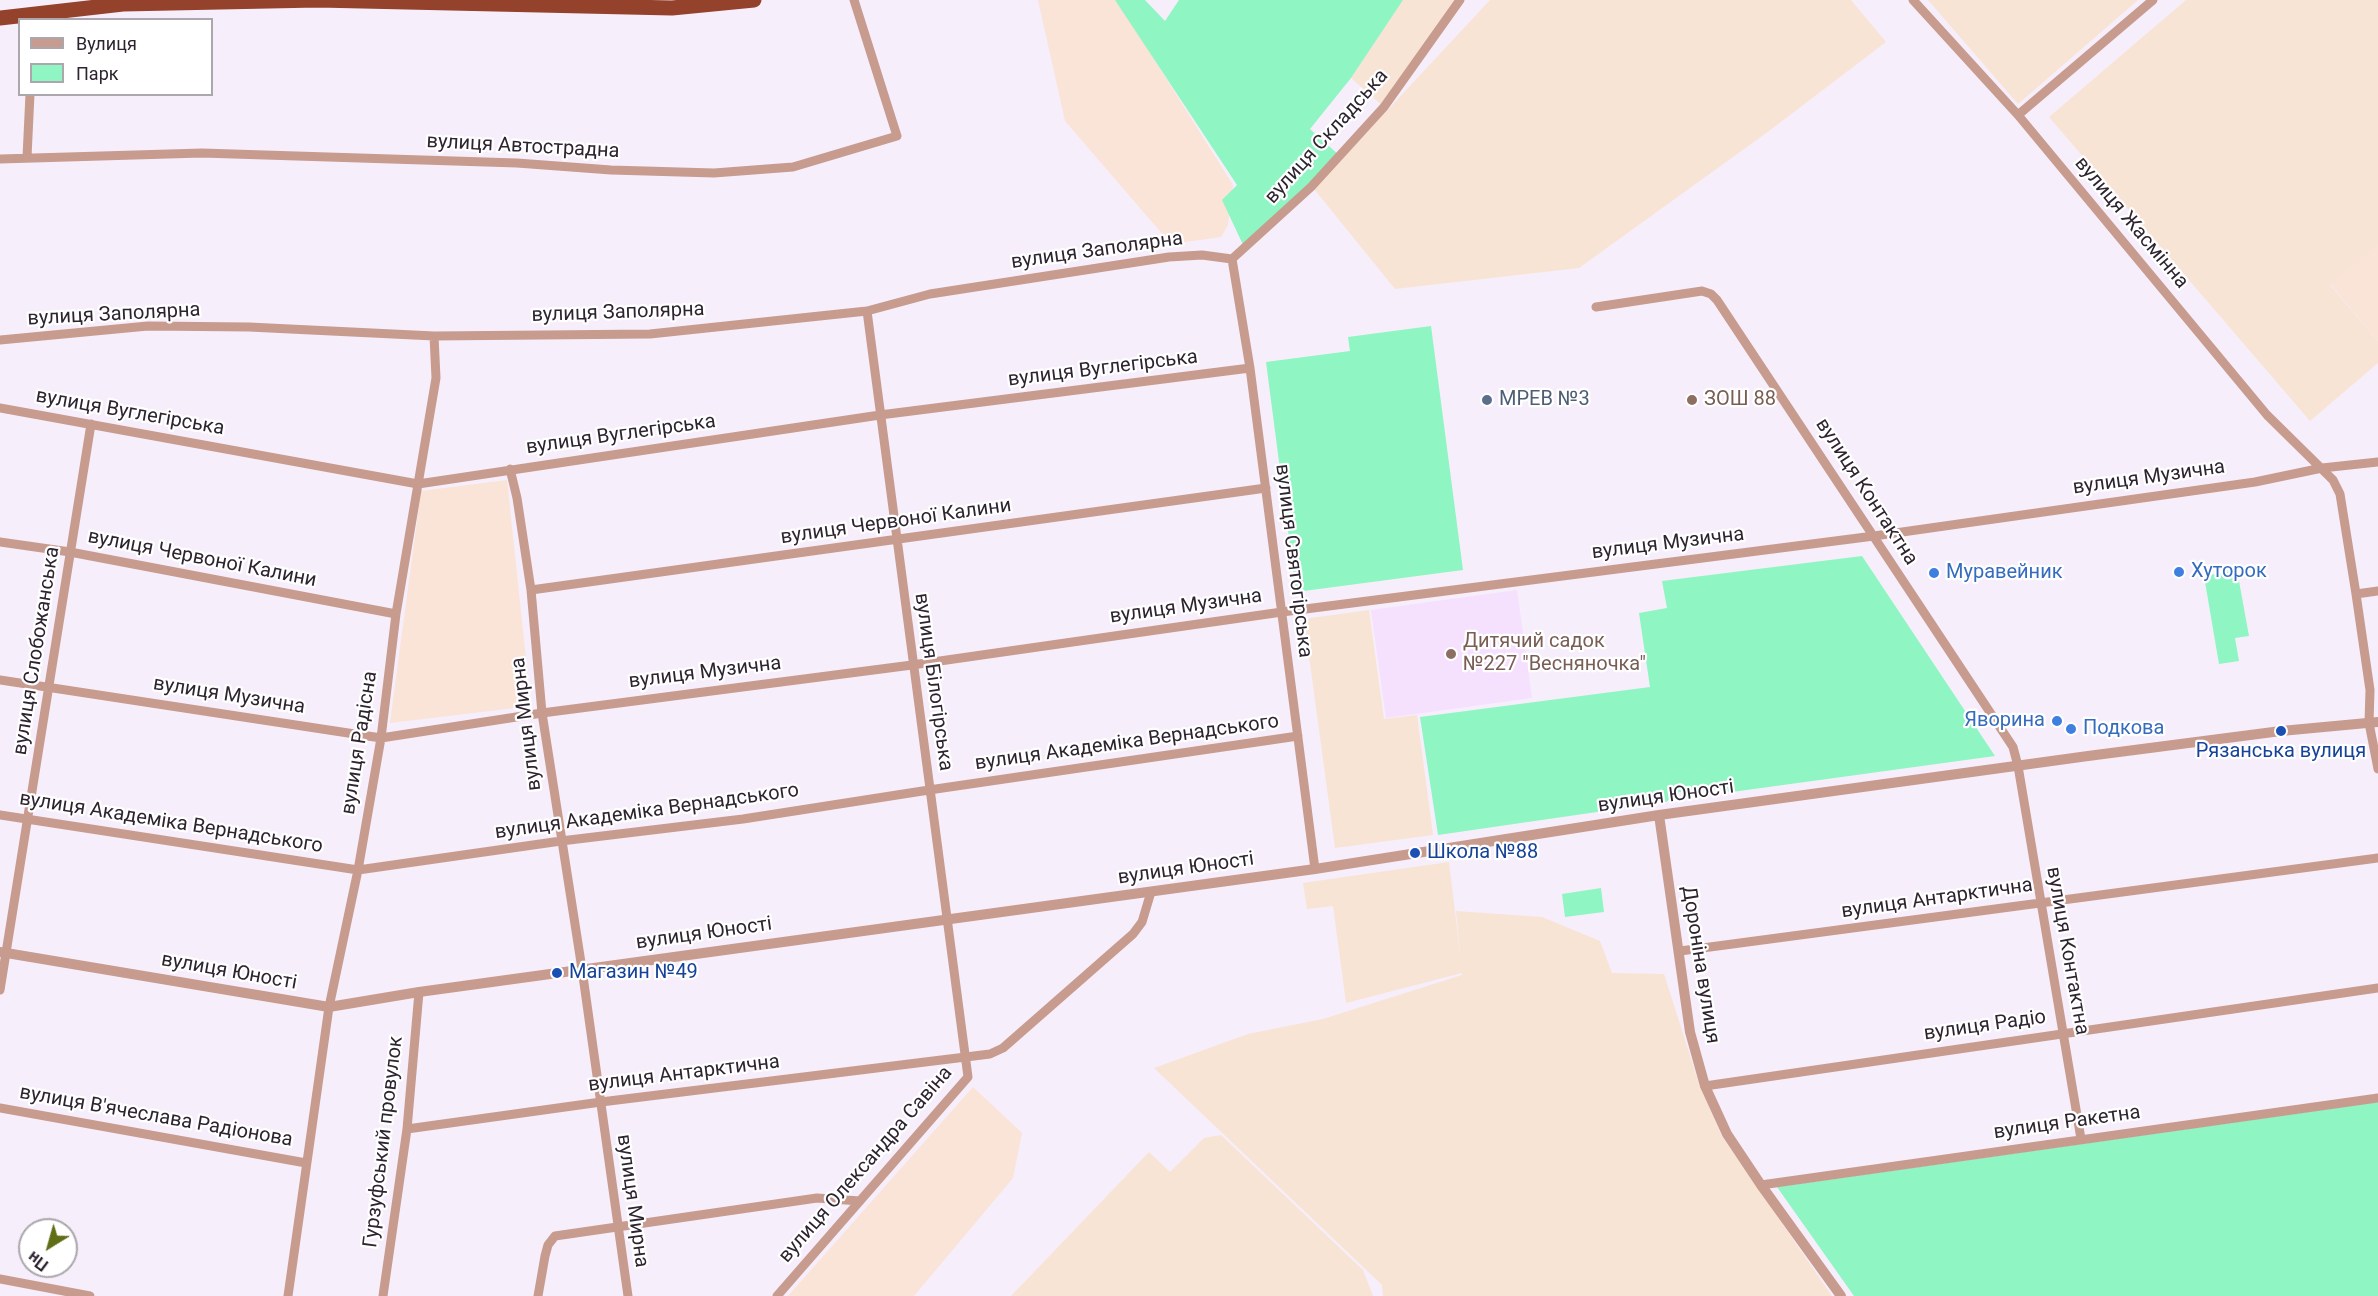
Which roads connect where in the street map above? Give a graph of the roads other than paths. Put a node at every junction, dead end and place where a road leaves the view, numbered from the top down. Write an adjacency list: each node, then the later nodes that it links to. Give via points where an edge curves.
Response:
1 (754, 0): 6 (highway, via 672,8 318,0 123,4)
2 (854, 0): 10 (street, вулиця Автострадна, via 897,135 793,167 714,173 202,153)
3 (1460, 0): 12 (street, вулиця Складська, via 1384,107 1311,187)
4 (1913, 0): 9 (street, вулиця Жасмінна)
5 (2153, 0): 9 (street)
6 (33, 17): 7 (highway)
7 (0, 18)
8 (30, 96): 10 (street)
9 (2018, 115): 22 (street, вулиця Жасмінна, via 2267,415)
10 (27, 157): 11 (street, вулиця Автострадна)
11 (0, 159)
12 (1232, 259): 14 (street, вулиця Заполярна, via 1202,255 1096,267 930,294); 17 (street, вулиця Святогірська)
13 (1596, 307): 26 (street, вулиця Контактна, via 1702,291 1711,294)
14 (867, 311): 15 (street, вулиця Заполярна, via 650,334); 19 (street, вулиця Білогірська)
15 (434, 336): 16 (street, вулиця Заполярна, via 148,326); 24 (street, вулиця Радісна, via 436,378)
16 (0, 340)
17 (1250, 368): 19 (street, вулиця Вуглегірська); 25 (street, вулиця Святогірська)
18 (0, 408): 20 (street, вулиця Вуглегірська)
19 (880, 416): 23 (street, вулиця Вуглегірська); 27 (street, вулиця Білогірська)
20 (91, 424): 24 (street, вулиця Вуглегірська); 29 (street, вулиця Слобожанська)
21 (2378, 462): 22 (street, вулиця Музична)
22 (2322, 468): 26 (street, вулиця Музична, via 2255,482); 32 (street, вулиця Жасмінна, via 2340,494)
23 (510, 469): 24 (street, вулиця Вуглегірська); 30 (street, вулиця Мирна)
24 (418, 484): 34 (street, вулиця Радісна)
25 (1266, 488): 27 (street, вулиця Червоної Калини); 33 (street, вулиця Святогірська)
26 (1874, 536): 33 (street, вулиця Музична); 42 (street, вулиця Контактна, via 2013,747)
27 (896, 540): 30 (street, вулиця Червоної Калини); 35 (street, вулиця Білогірська)
28 (0, 542): 29 (street, вулиця Червоної Калини)
29 (70, 552): 34 (street, вулиця Червоної Калини); 37 (street, вулиця Слобожанська)
30 (531, 590): 38 (street, вулиця Мирна)
31 (2378, 591): 32 (street)
32 (2356, 594): 39 (street, вулиця Жасмінна)
33 (1282, 612): 35 (street, вулиця Музична); 40 (street, вулиця Святогірська)
34 (396, 614): 41 (street, вулиця Радісна)
35 (912, 664): 38 (street, вулиця Музична); 44 (street, вулиця Білогірська)
36 (0, 680): 37 (street, вулиця Музична)
37 (49, 687): 41 (street, вулиця Музична); 47 (street, вулиця Слобожанська)
38 (542, 713): 41 (street, вулиця Музична); 48 (street, вулиця Мирна)
39 (2373, 723): 42 (street, вулиця Юності, via 2281,731); 43 (street, вулиця Жасмінна)
40 (1298, 736): 44 (street, вулиця Академіка Вернадського); 50 (street, вулиця Святогірська)
41 (381, 738): 51 (street, вулиця Радісна)
42 (2018, 766): 45 (street, вулиця Юності); 53 (street, вулиця Контактна)
43 (2378, 769)
44 (929, 790): 48 (street, вулиця Академіка Вернадського, via 744,819); 54 (street, вулиця Білогірська)
45 (1659, 814): 50 (street, вулиця Юності); 55 (street, Дороніна вулиця)
46 (0, 815): 47 (street, вулиця Академіка Вернадського)
47 (28, 820): 51 (street, вулиця Академіка Вернадського); 56 (street, вулиця Слобожанська)
48 (561, 841): 51 (street, вулиця Академіка Вернадського); 57 (street, вулиця Мирна)
49 (2378, 858): 53 (street, вулиця Антарктична)
50 (1315, 869): 52 (street, вулиця Юності)
51 (358, 870): 61 (street, вулиця Радісна)
52 (1151, 892): 54 (street, вулиця Юності); 63 (street, вулиця Олександра Савіна, via 1142,922 1133,934 1003,1048)
53 (2040, 903): 55 (street, вулиця Антарктична); 62 (street, вулиця Контактна)
54 (947, 919): 57 (street, вулиця Юності); 63 (street, вулиця Білогірська)
55 (1680, 951): 64 (street, Дороніна вулиця, via 1690,1032)
56 (3, 952): 59 (street, вулиця Слобожанська); 61 (street, вулиця Юності)
57 (582, 969): 60 (street, вулиця Юності); 66 (street, вулиця Мирна)
58 (2378, 988): 62 (street, вулиця Радіо)
59 (0, 990)
60 (419, 992): 61 (street, вулиця Юності); 68 (street, Гурзуфський провулок)
61 (329, 1007): 70 (street, вулиця Радісна)
62 (2064, 1033): 64 (street, вулиця Радіо); 69 (street, вулиця Контактна)
63 (966, 1057): 66 (street, вулиця Антарктична); 72 (street, вулиця Олександра Савіна, via 968,1077)
64 (1705, 1086): 71 (street, Дороніна вулиця, via 1727,1134)
65 (2378, 1098): 69 (street, вулиця Ракетна)
66 (601, 1102): 68 (street, вулиця Антарктична); 73 (street, вулиця Мирна)
67 (0, 1108): 70 (street, вулиця В'ячеслава Радіонова)
68 (407, 1129): 77 (street, Гурзуфський провулок)
69 (2081, 1139): 71 (street, вулиця Ракетна)
70 (306, 1163): 76 (street, вулиця Радісна)
71 (1761, 1185): 81 (street, Дороніна вулиця)
72 (860, 1201): 73 (street, via 817,1198); 80 (street, вулиця Олександра Савіна)
73 (617, 1226): 78 (street, via 555,1236 548,1245); 79 (street, вулиця Мирна)
74 (0, 1279): 75 (street)
75 (90, 1296)
76 (288, 1296)
77 (383, 1296)
78 (538, 1296)
79 (628, 1296)
80 (777, 1296)
81 (1841, 1296)

